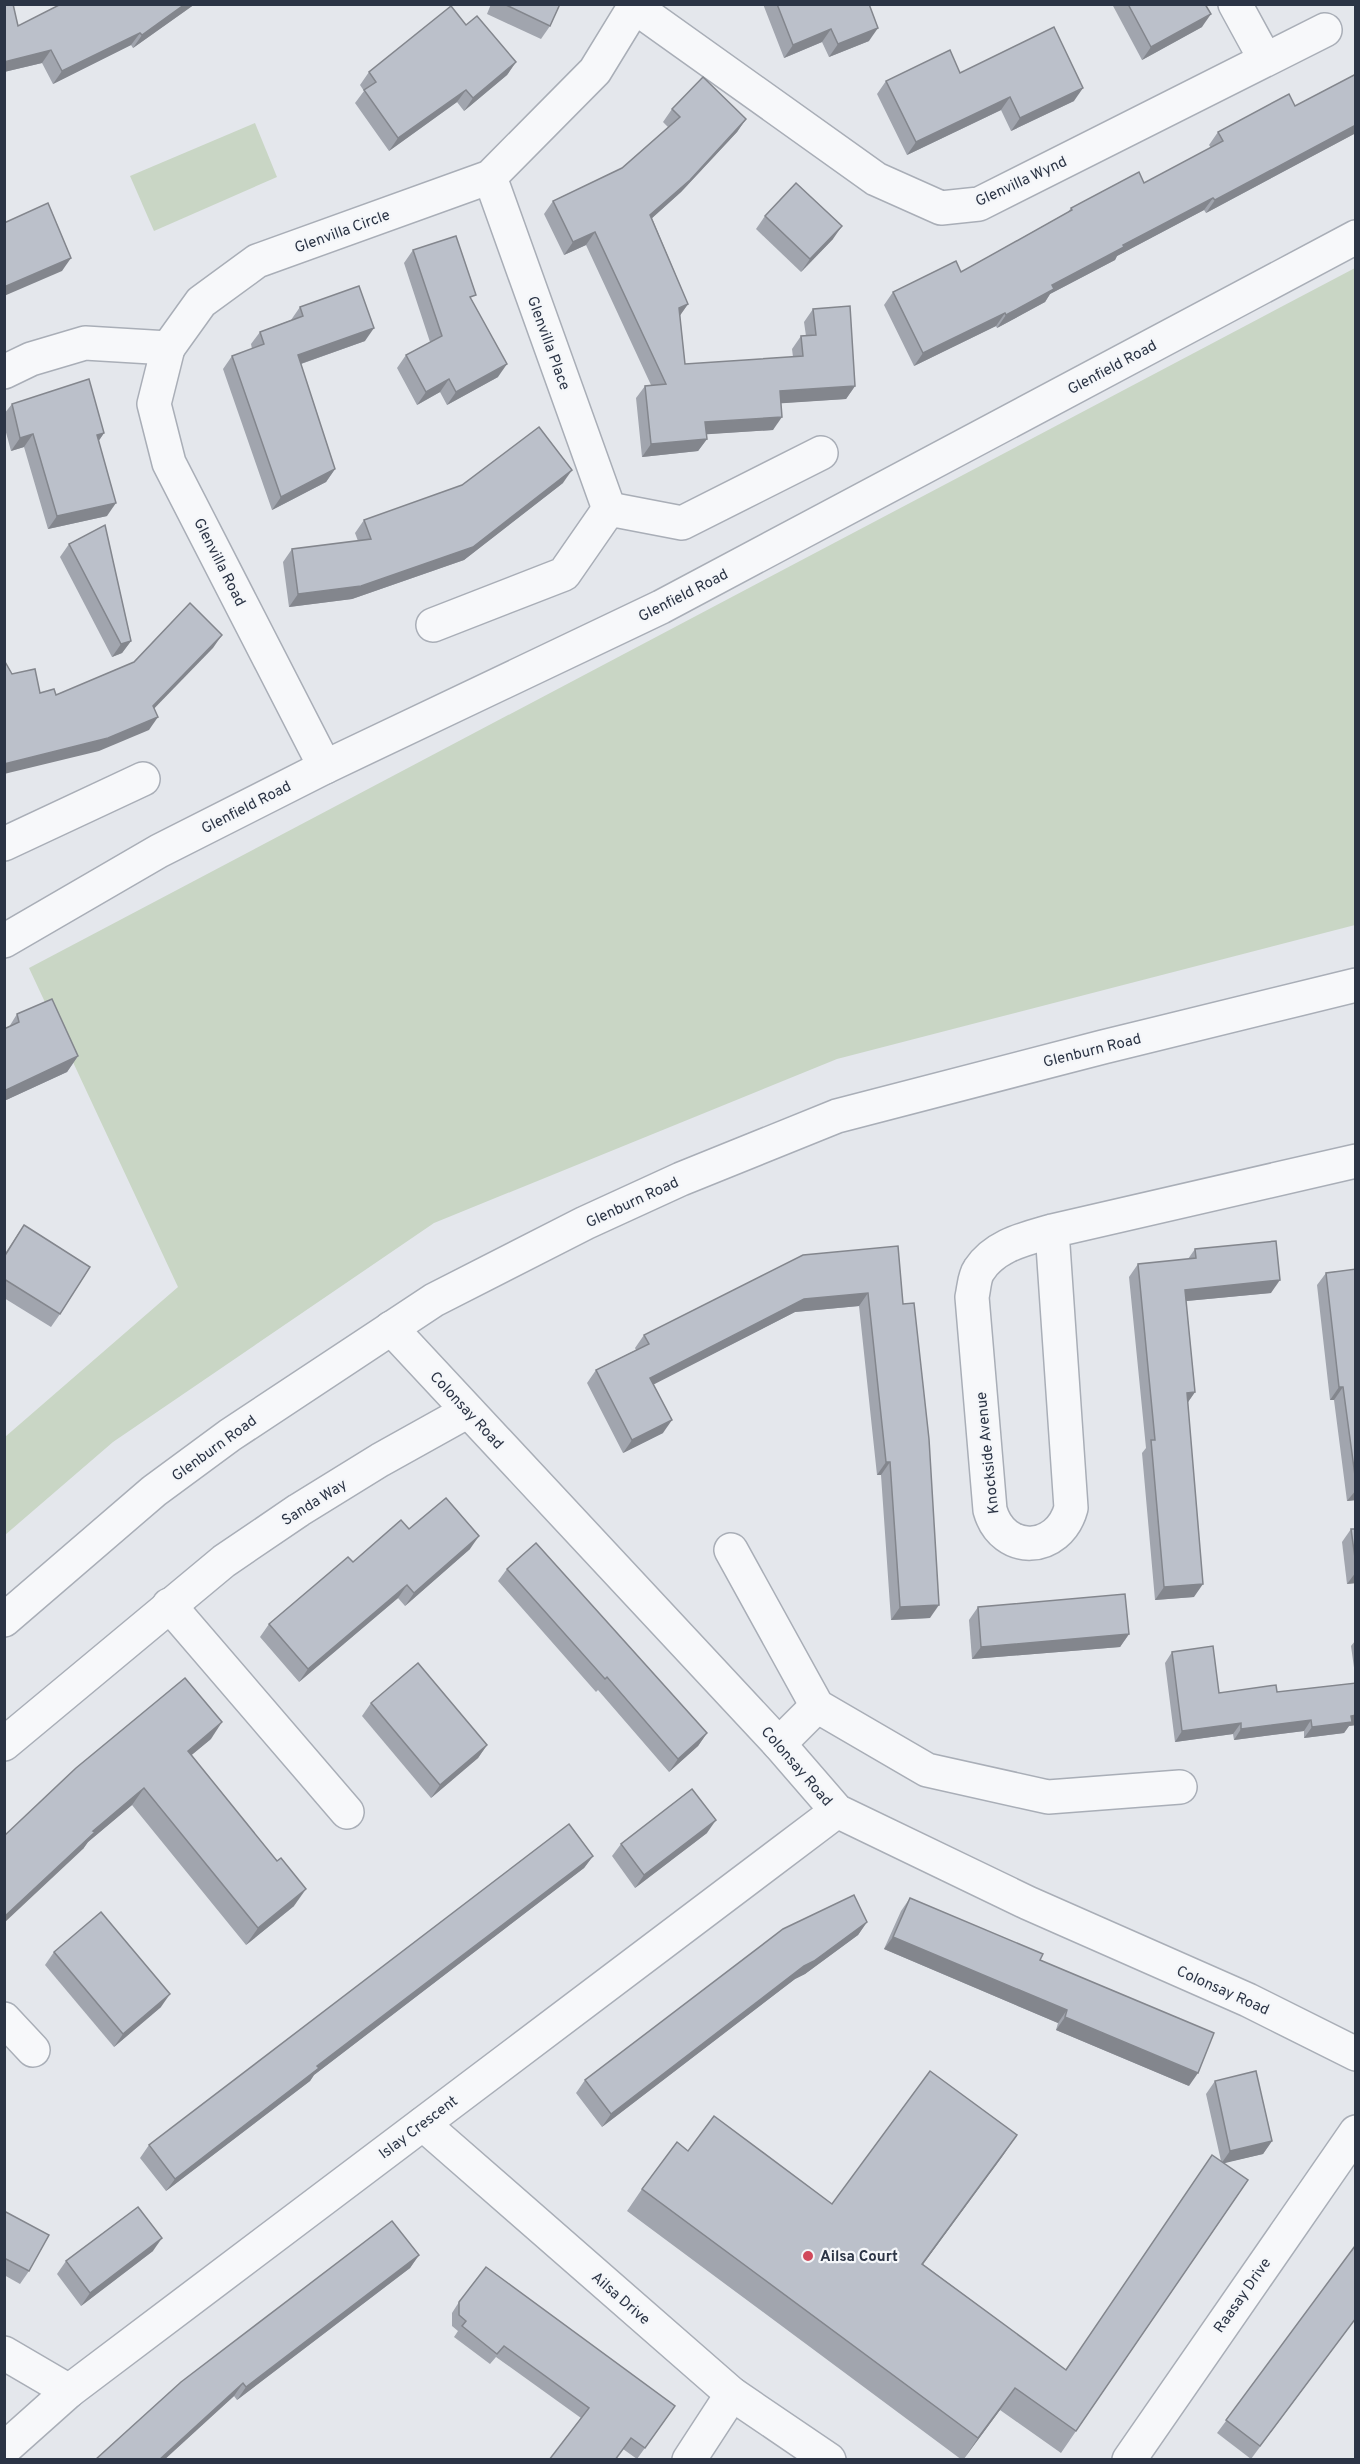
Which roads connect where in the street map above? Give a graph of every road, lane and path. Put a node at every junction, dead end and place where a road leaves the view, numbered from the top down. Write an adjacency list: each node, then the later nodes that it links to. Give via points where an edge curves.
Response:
1 (1235, 4): 4 (street)
2 (636, 6): 4 (street, Glenvilla Wynd, via 876,179 941,208 979,204); 5 (street, Glenvilla Circle, via 596,71)
3 (1325, 30): 4 (street, Glenvilla Wynd)
4 (1265, 59)
5 (490, 177): 7 (street, Glenvilla Circle, via 257,261 201,302); 10 (street, Glenvilla Place)
6 (1356, 237): 12 (street, Glenfield Road, via 661,607)
7 (168, 348): 8 (street, via 85,343 31,359); 12 (street, Glenvilla Road, via 154,404 169,463)
8 (4, 372)
9 (821, 453): 10 (street, via 682,523)
10 (609, 509): 11 (street, via 564,574)
11 (433, 625)
12 (325, 767): 15 (street, Glenfield Road, via 159,851)
13 (144, 779): 14 (street)
14 (4, 844)
15 (4, 941)
16 (1356, 986): 19 (street, Glenburn Road, via 837,1116 596,1218 434,1300)
17 (1356, 1161): 18 (street, Knockside Avenue)
18 (1052, 1231): 18 (street, Knockside Avenue, via 995,1251 977,1271 972,1297 990,1510 1004,1534 1032,1544 1058,1533 1071,1508)
19 (391, 1328): 20 (street, Colonsay Road); 23 (street, Glenburn Road, via 230,1435 154,1491)
20 (468, 1411): 22 (street, Sanda Way, via 299,1510 224,1561); 26 (street, Colonsay Road)
21 (731, 1550): 24 (street)
22 (169, 1605): 25 (street, Sanda Way); 29 (street)
23 (4, 1620)
24 (817, 1706): 26 (street); 27 (street, via 927,1770 1037,1795)
25 (12, 1737)
26 (779, 1744): 28 (street, Colonsay Road)
27 (1180, 1787)
28 (837, 1811): 32 (street, Colonsay Road, via 1028,1903 1248,2000); 33 (street, Islay Crescent)
29 (347, 1812)
30 (4, 2019): 31 (street)
31 (33, 2050)
32 (1356, 2054)
33 (423, 2124): 36 (street, Islay Crescent); 37 (street, Ailsa Drive)
34 (1356, 2132): 41 (street, Raasay Drive)
35 (4, 2353): 36 (street)
36 (69, 2391): 38 (street, Islay Crescent)
37 (732, 2394): 39 (street); 40 (street, Ailsa Drive)
38 (4, 2449)
39 (689, 2460)
40 (829, 2460)
41 (1129, 2460)

